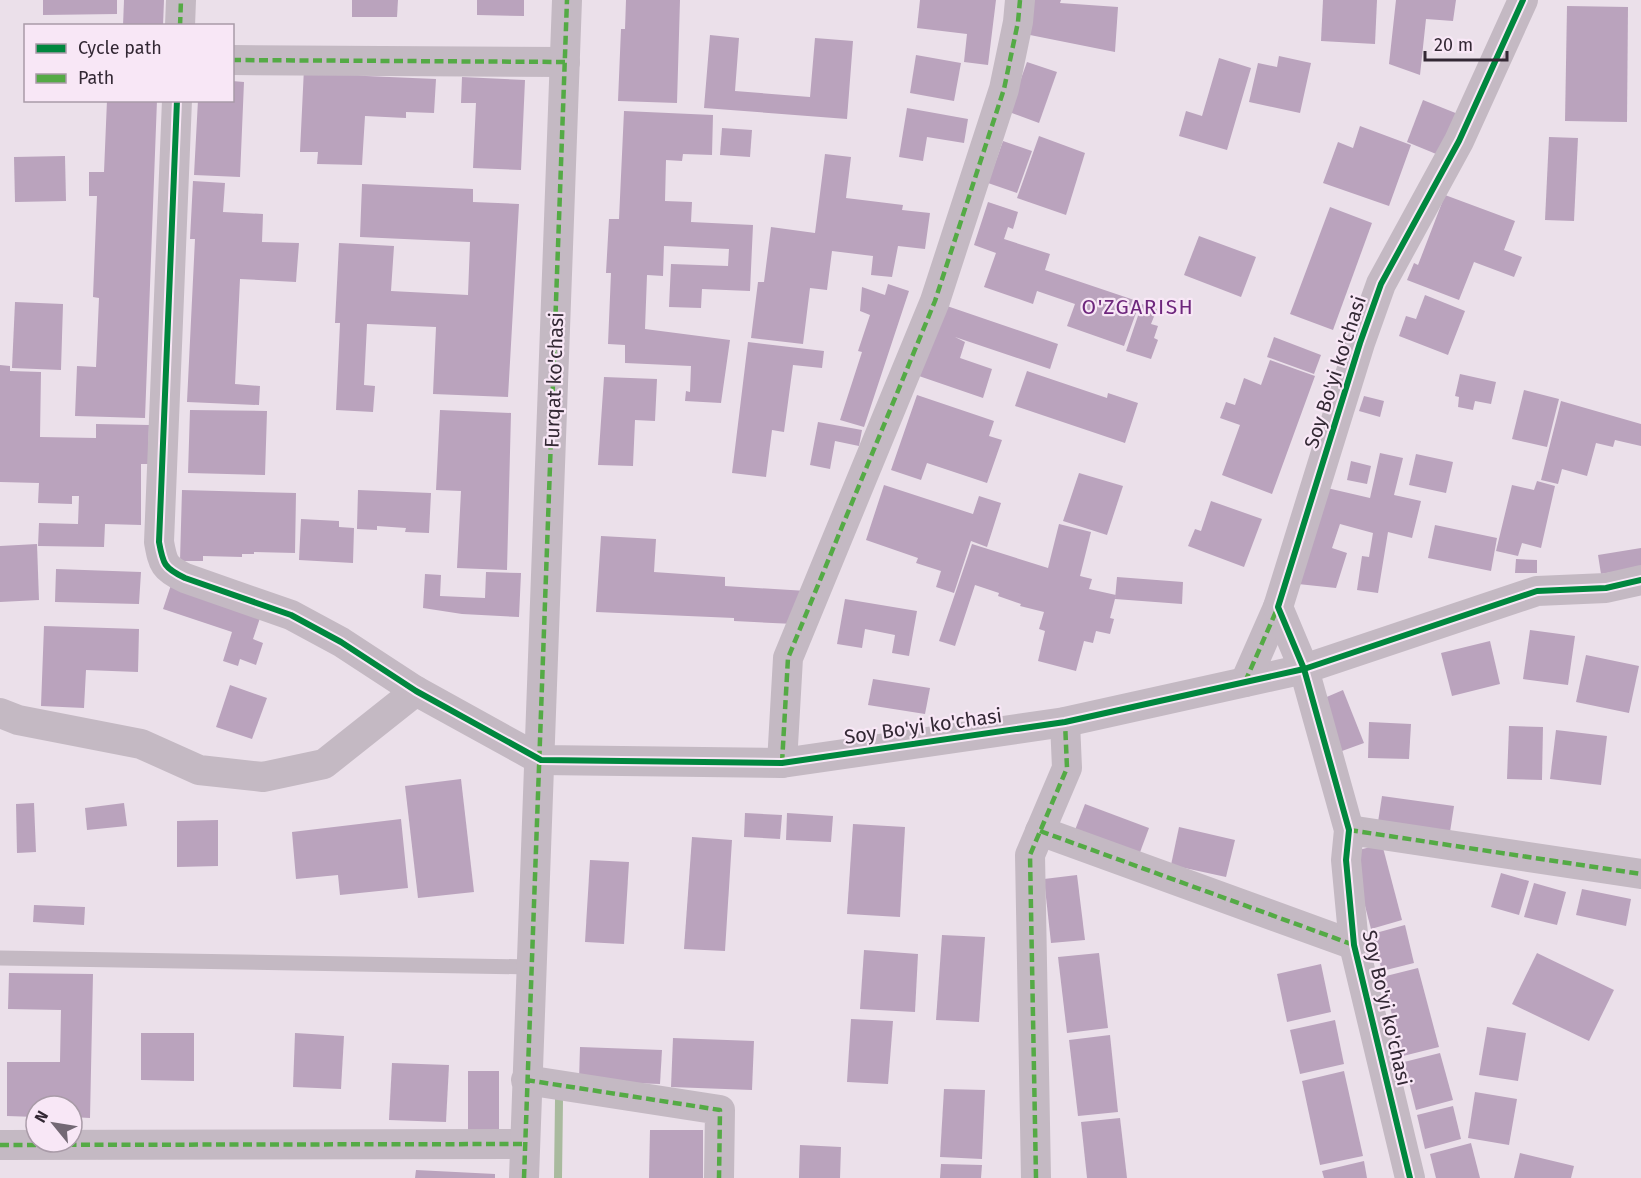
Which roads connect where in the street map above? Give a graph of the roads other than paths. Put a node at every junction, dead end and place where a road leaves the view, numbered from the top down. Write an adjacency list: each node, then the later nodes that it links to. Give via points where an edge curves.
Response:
1 (181, 0): 5 (street)
2 (567, 0): 7 (street, Furqat ko'chasi)
3 (1020, 0): 17 (street, via 1004,89 935,301 788,658)
4 (1523, 0): 10 (street, Soy Bo'yi ko'chasi, via 1459,141 1381,284)
5 (180, 24)
6 (234, 60): 7 (street)
7 (565, 62): 16 (street, Furqat ko'chasi)
8 (177, 102): 13 (street, via 159,542 162,562 184,578 291,615)
9 (1641, 580): 11 (street, Soy Bo'yi ko'chasi, via 1606,588 1537,591)
10 (1278, 607): 11 (street, Soy Bo'yi ko'chasi); 12 (street)
11 (1304, 669): 12 (street, Soy Bo'yi ko'chasi); 18 (street, Soy Bo'yi ko'chasi)
12 (1245, 682): 15 (street, Soy Bo'yi ko'chasi)
13 (416, 691): 14 (street, via 324,764 263,777 199,770 141,744); 16 (street)
14 (0, 713)
15 (1065, 722): 17 (street, Soy Bo'yi ko'chasi); 19 (street, via 1067,768)
16 (541, 760): 17 (street, Soy Bo'yi ko'chasi); 23 (street, Furqat ko'chasi)
17 (782, 763)
18 (1349, 830): 20 (street); 21 (street, Soy Bo'yi ko'chasi, via 1346,860)
19 (1040, 831): 21 (street); 29 (street, via 1030,855 1029,887)
20 (1641, 874)
21 (1354, 945): 30 (street, Soy Bo'yi ko'chasi)
22 (0, 958): 23 (lane)
23 (531, 967): 24 (street, Furqat ko'chasi)
24 (526, 1080): 25 (street, Furqat ko'chasi); 28 (street, via 720,1110)
25 (525, 1144): 26 (street); 27 (street, Furqat ko'chasi)
26 (0, 1145)
27 (524, 1178)
28 (719, 1178)
29 (1036, 1178)
30 (1410, 1178)

